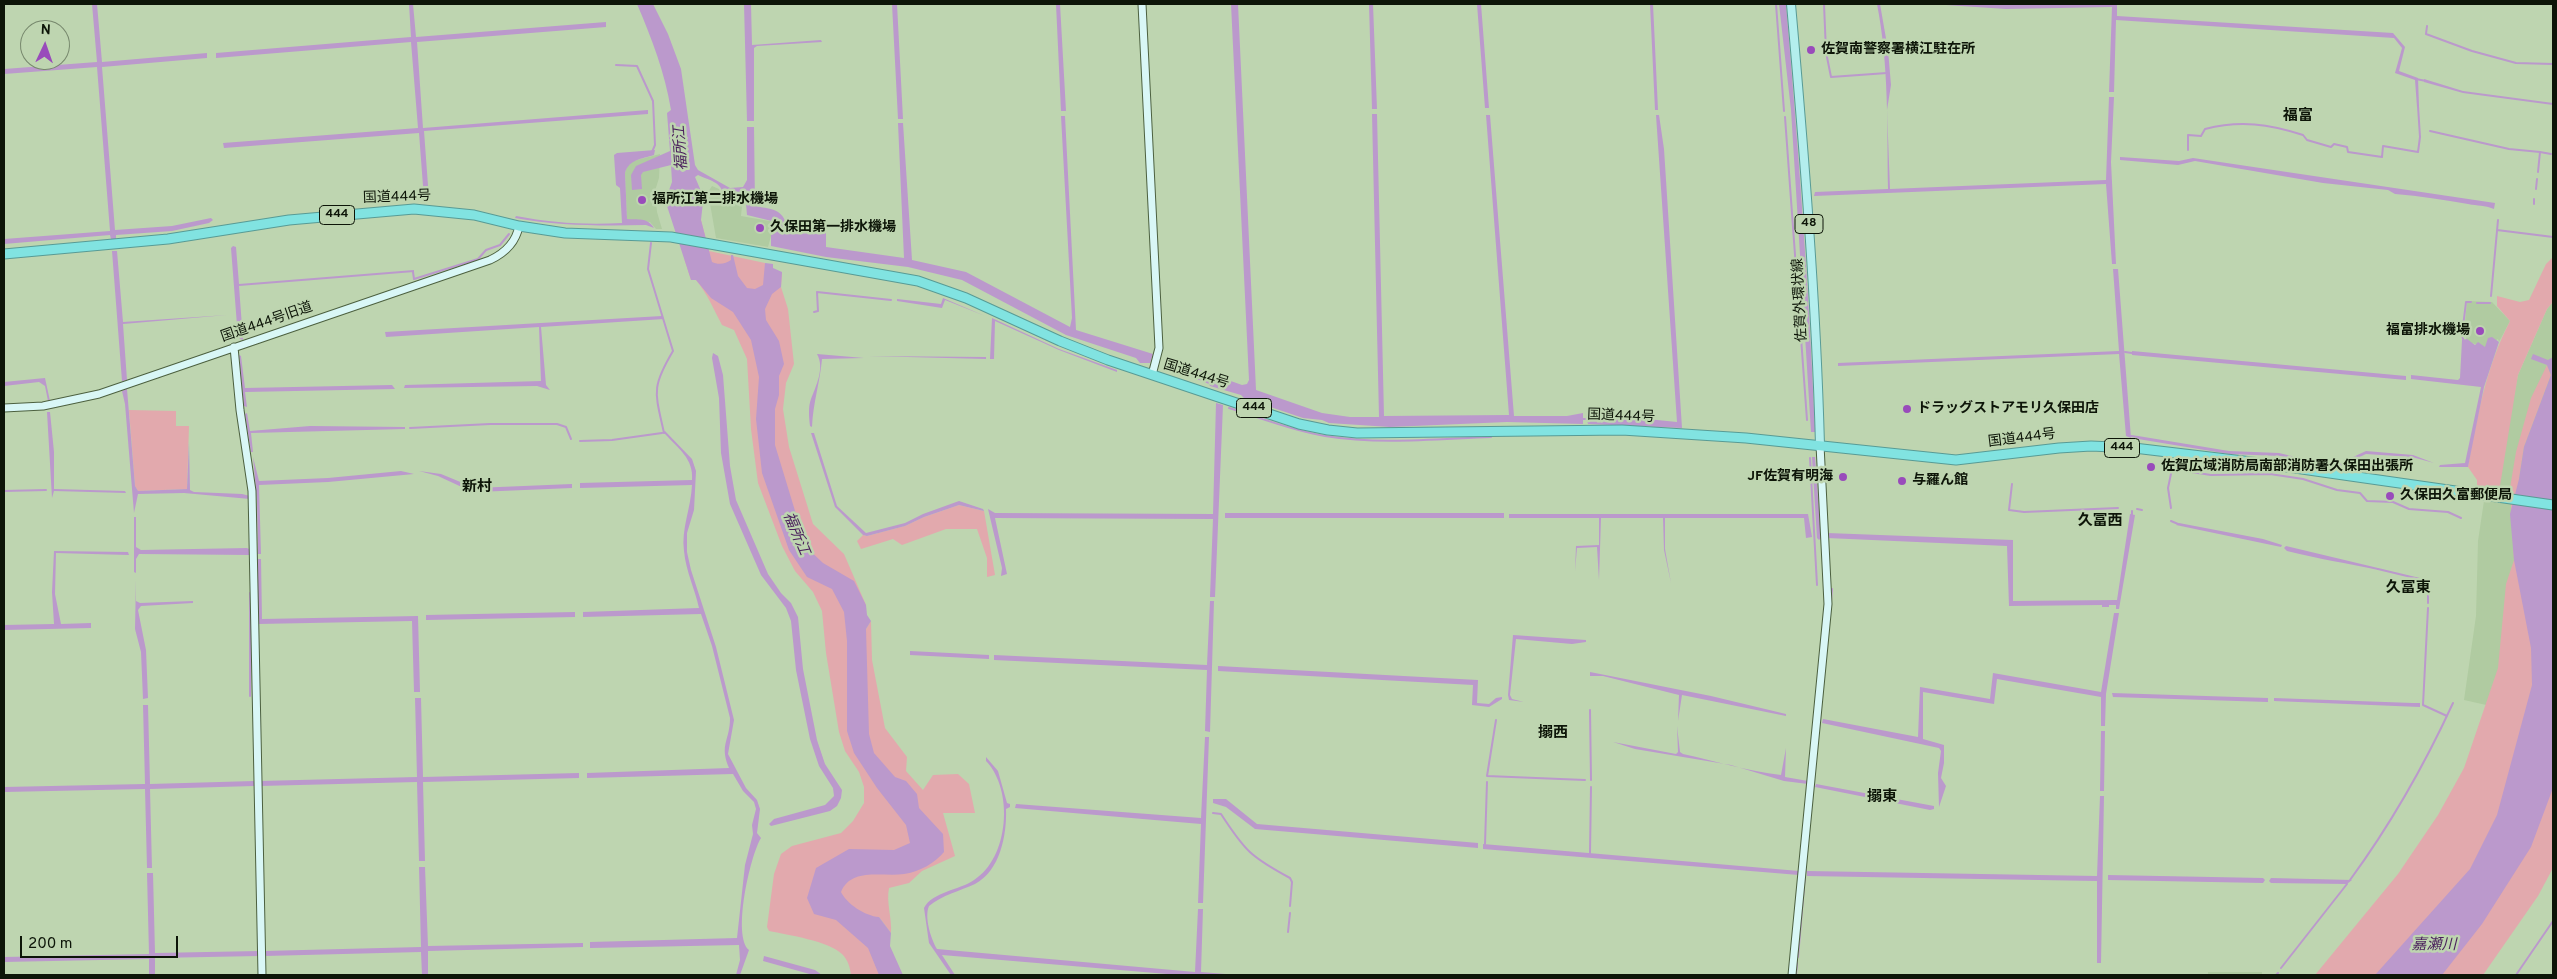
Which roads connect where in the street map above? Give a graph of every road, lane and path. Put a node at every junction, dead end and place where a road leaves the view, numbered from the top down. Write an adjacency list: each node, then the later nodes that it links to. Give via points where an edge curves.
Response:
1 (1142, 4): 6 (street, via 1158,348)
2 (1790, 4): 8 (main road, 佐賀外環状線 / 48, via 1807,188)
3 (519, 226): 4 (highway, 国道444号 / 444, via 474,215 414,209 289,220 168,239); 5 (street, 国道444号旧道, via 505,252 490,260); 6 (highway, 国道444号 / 444, via 565,233 671,237 918,281 966,298 1060,341)
4 (4, 254)
5 (234, 347): 7 (street, 国道444号旧道, via 99,394 44,406); 10 (street, via 252,490)
6 (1152, 375): 8 (highway, 国道444号 / 444, via 1299,424 1328,430 1379,433 1622,430)
7 (4, 408)
8 (1820, 445): 9 (highway, 国道444号 / 444, via 1956,460 2058,448 2134,448); 11 (street, via 1828,604)
9 (2553, 506)
10 (262, 975)
11 (1792, 975)

